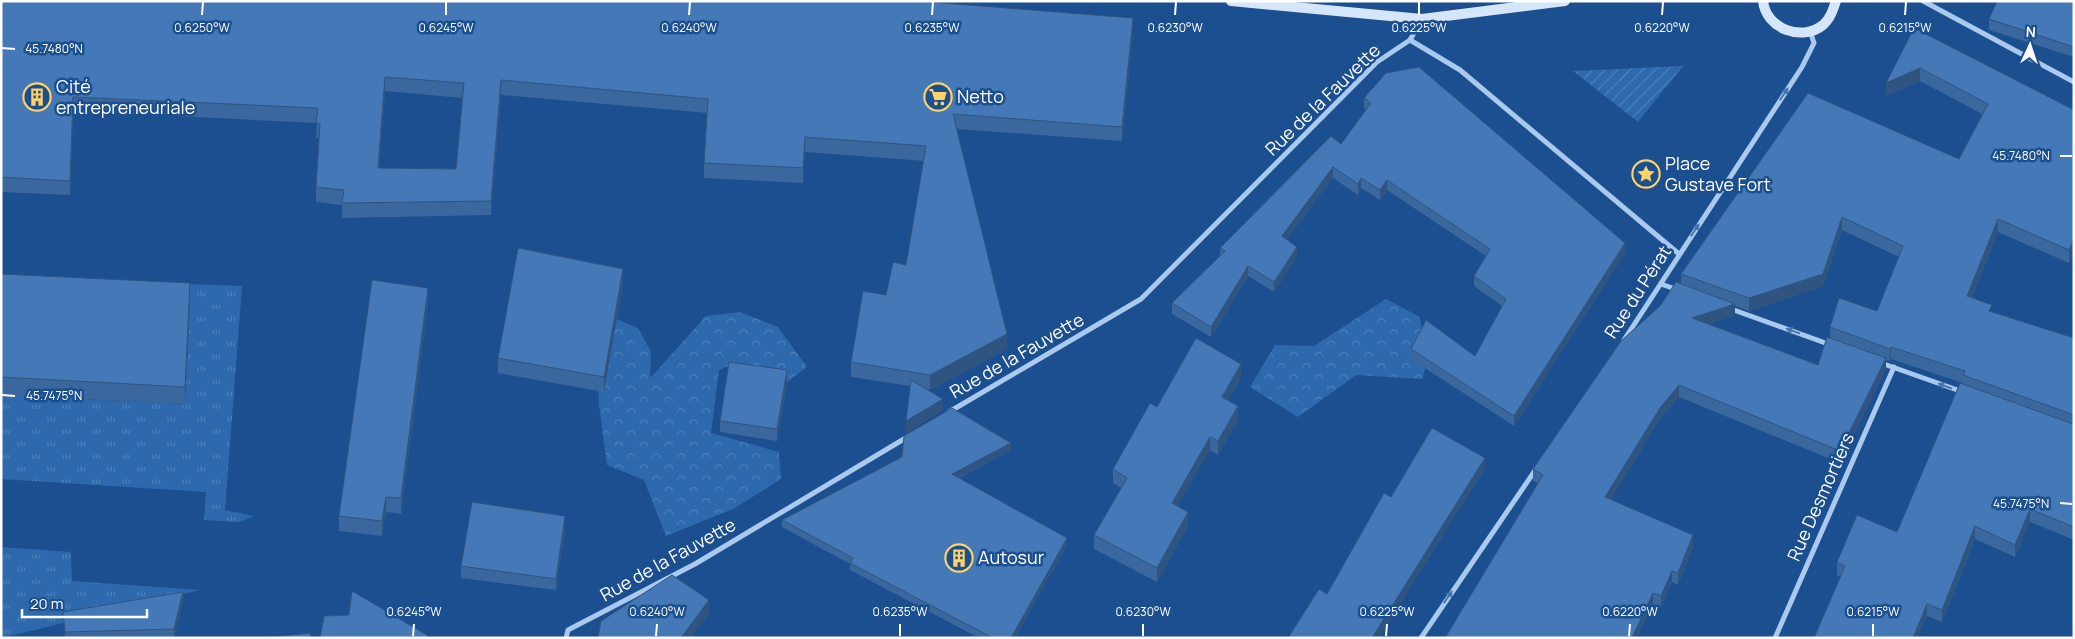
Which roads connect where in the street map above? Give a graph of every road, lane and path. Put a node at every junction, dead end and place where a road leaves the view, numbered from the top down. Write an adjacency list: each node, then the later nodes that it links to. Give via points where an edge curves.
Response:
1 (1231, 1): 7 (street)
2 (1565, 1): 7 (street)
3 (1752, 1): 6 (street)
4 (1836, 1): 8 (street, via 1823,24)
5 (1923, 1): 10 (street)
6 (1763, 4): 8 (street, via 1770,19 1782,28 1795,33)
7 (1422, 19): 9 (street, Rue de la Fauvette)
8 (1810, 32): 11 (street, Rue du Pérat, one-way to 8, via 1802,67 1814,44)
9 (1410, 40): 11 (street, via 1460,70); 20 (street, Rue de la Fauvette, via 1377,62 1141,299)
10 (2074, 82)
11 (1679, 254): 12 (street, Rue du Pérat)
12 (1660, 284): 13 (street); 15 (street, Rue du Pérat)
13 (1688, 294)
14 (1726, 307): 16 (street, one-way to 14)
15 (1621, 343)
16 (1838, 347)
17 (1875, 361): 18 (street)
18 (1894, 367): 19 (street, one-way to 18); 25 (street, Rue Desmortiers)
19 (1966, 393)
20 (946, 413)
21 (913, 433): 23 (street, Rue de la Fauvette, via 695,564 568,630)
22 (1538, 466): 24 (street, one-way to 22)
23 (566, 638)
24 (1421, 638)
25 (1774, 638)

